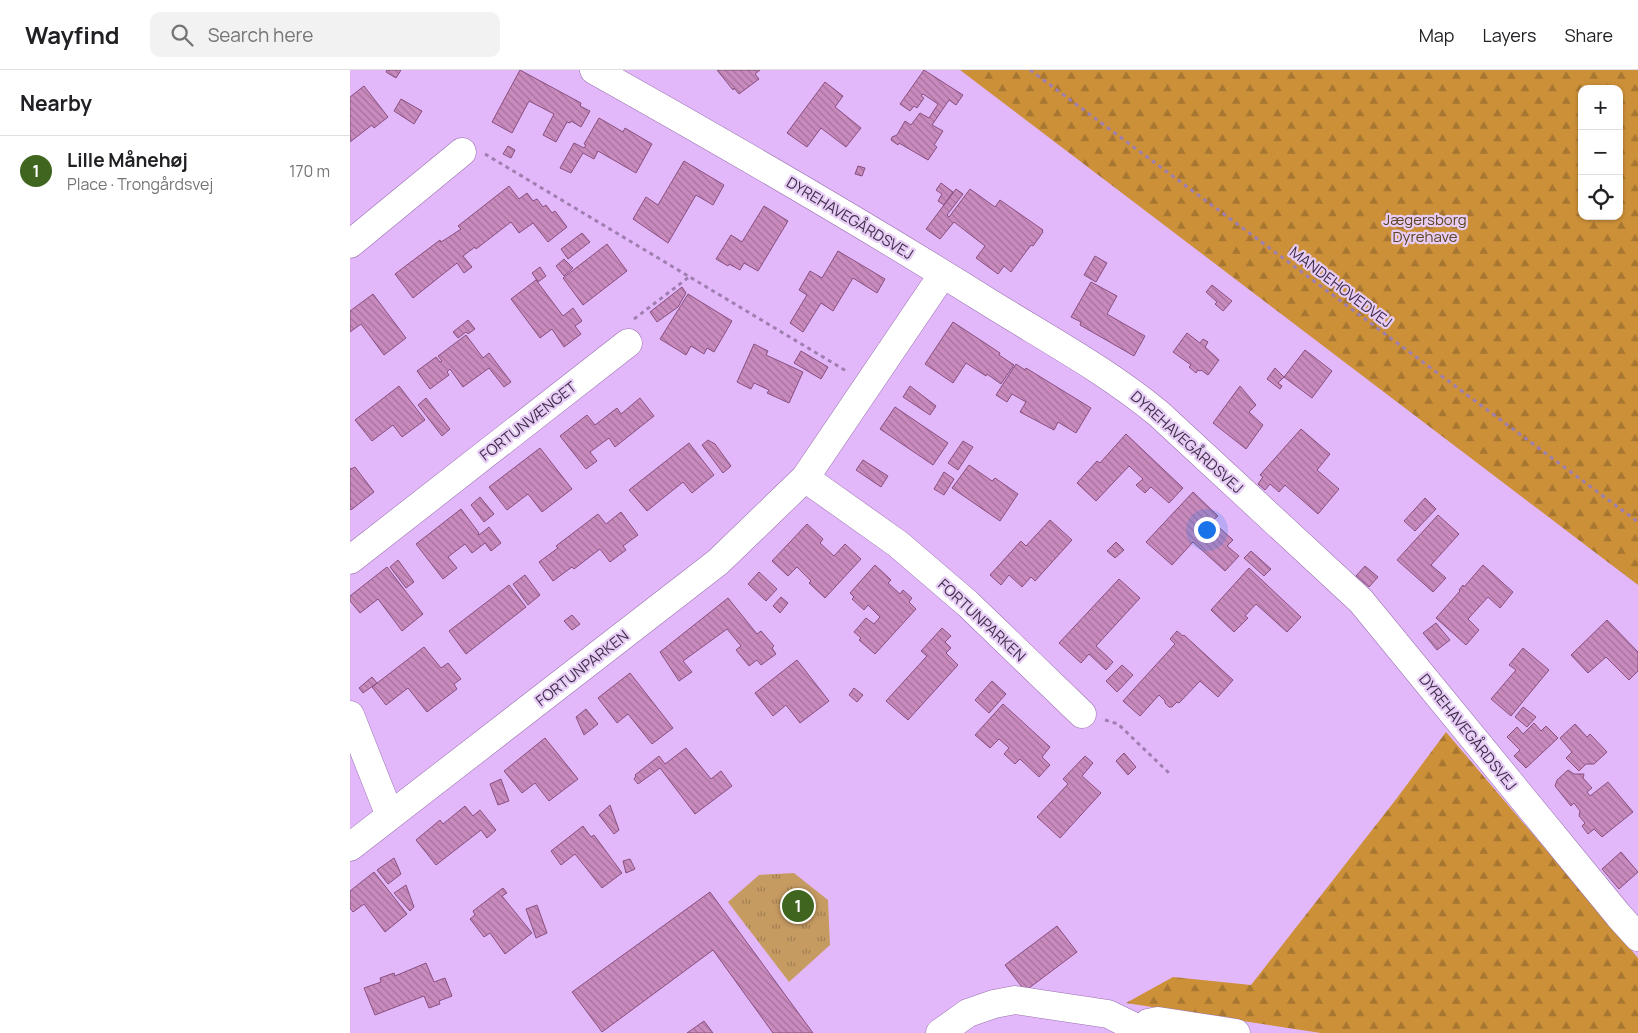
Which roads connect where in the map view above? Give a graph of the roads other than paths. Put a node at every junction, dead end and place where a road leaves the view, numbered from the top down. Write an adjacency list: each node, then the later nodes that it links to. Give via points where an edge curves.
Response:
1 (594, 70): 4 (street, DYREHAVEGÅRDSVEJ, via 750,158)
2 (462, 152): 3 (street)
3 (350, 244)
4 (943, 274): 6 (street, FORTUNPARKEN); 12 (street, DYREHAVEGÅRDSVEJ, via 1130,390 1361,601)
5 (628, 342): 7 (street, FORTUNVÆNGET)
6 (805, 478): 8 (street, FORTUNPARKEN, via 898,544 968,604); 10 (street, FORTUNPARKEN, via 718,562)
7 (350, 560)
8 (1082, 714)
9 (350, 715): 10 (street)
10 (390, 816): 11 (street, FORTUNPARKEN)
11 (350, 847)
12 (1638, 937)
13 (1140, 1031): 14 (street, via 1108,1014 1015,1000 968,1013); 15 (street, via 1148,1023 1158,1021)
14 (940, 1033)
15 (1236, 1033)

